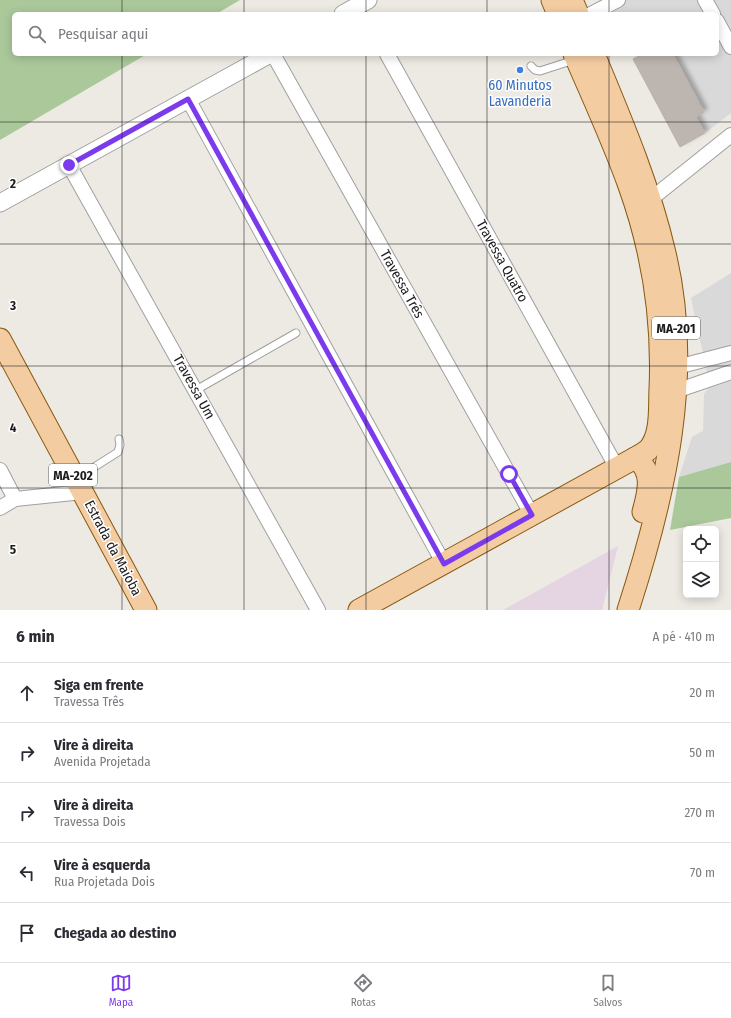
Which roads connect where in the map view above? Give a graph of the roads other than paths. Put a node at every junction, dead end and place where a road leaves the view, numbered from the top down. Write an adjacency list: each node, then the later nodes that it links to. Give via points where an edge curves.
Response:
1 (552, 0): 7 (main road)
2 (572, 0): 8 (main road)
3 (618, 0): 9 (street)
4 (705, 0): 10 (street)
5 (364, 6): 6 (street)
6 (348, 12)
7 (557, 12)
8 (577, 12)
9 (595, 12)
10 (712, 12)
11 (719, 26): 12 (street)
12 (731, 47)
13 (268, 56): 18 (street)
14 (273, 56): 37 (street, Travessa Três)
15 (388, 56): 32 (street, Travessa Quatro)
16 (582, 56): 17 (lane, via 540,71); 21 (main road, MA-201, via 636,159); 31 (main road, MA-201, via 630,186 654,284 660,347 658,428 648,450)
17 (531, 66)
18 (188, 99): 20 (street); 38 (street)
19 (731, 135): 21 (street)
20 (69, 165): 22 (street); 28 (street, Travessa Um)
21 (651, 199): 26 (main road, MA-201, via 671,280)
22 (0, 203)
23 (296, 333): 28 (lane)
24 (0, 339): 34 (main road, Estrada da Maioba / MA-202)
25 (731, 353): 26 (street)
26 (677, 367): 29 (main road, MA-201)
27 (731, 372): 29 (street)
28 (196, 390): 40 (street, Travessa Um)
29 (676, 391): 43 (main road, MA-201, via 665,477)
30 (119, 439): 34 (lane, via 118,452)
31 (635, 458): 32 (main road, MA-201); 42 (main road, via 646,470 647,494)
32 (617, 468): 37 (main road, MA-201)
33 (0, 470): 35 (street)
34 (79, 486): 35 (street); 39 (main road, Estrada da Maioba / MA-202)
35 (15, 500): 36 (street)
36 (0, 508)
37 (532, 515): 38 (main road, MA-201)
38 (444, 564): 41 (main road, MA-201)
39 (146, 610)
40 (318, 610)
41 (360, 610)
42 (620, 610)
43 (628, 610)

